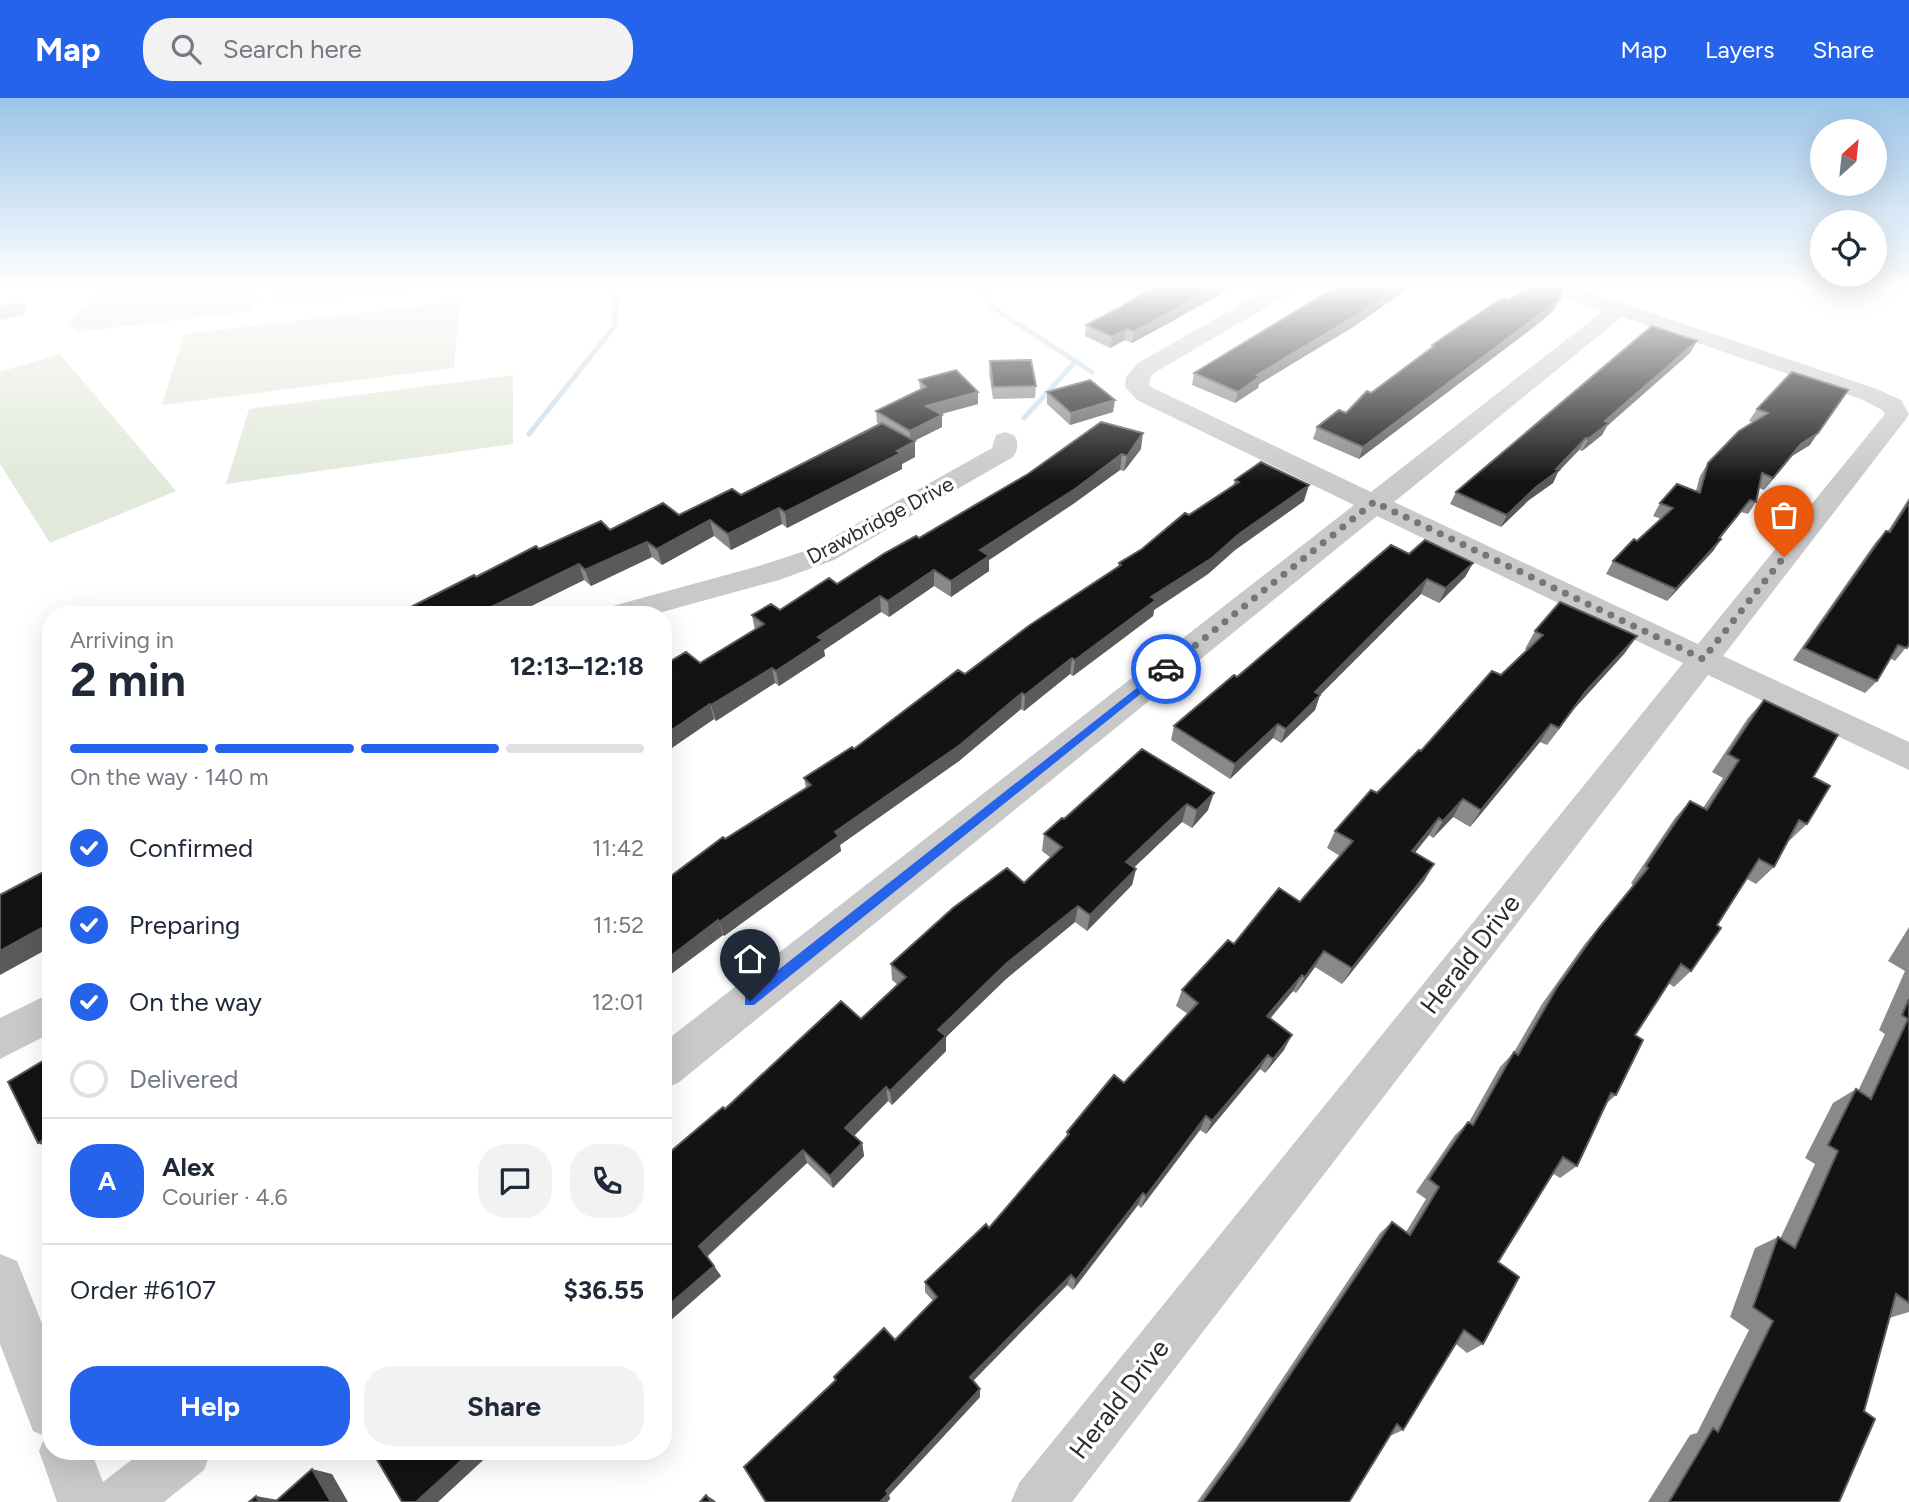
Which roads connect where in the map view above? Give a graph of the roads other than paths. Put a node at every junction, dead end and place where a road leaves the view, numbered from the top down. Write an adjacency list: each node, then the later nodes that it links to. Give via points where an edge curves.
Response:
1 (1176, 351): 5 (street, via 1138,377 1137,387 1145,395)
2 (1566, 351): 5 (street)
3 (1741, 351): 7 (street, Herald Drive, via 1869,394 1892,405 1897,414)
4 (1005, 440): 6 (street, Drawbridge Drive, via 1004,452 824,554)
5 (1374, 502): 7 (street); 11 (street)
6 (649, 606)
7 (1703, 659): 8 (street); 18 (street, Herald Drive)
8 (1909, 757)
9 (42, 1016): 10 (street)
10 (0, 1040)
11 (672, 1062)
12 (0, 1278): 13 (street)
13 (42, 1389)
14 (68, 1460): 16 (street)
15 (174, 1460): 17 (street)
16 (84, 1502)
17 (121, 1502)
18 (1038, 1502)

